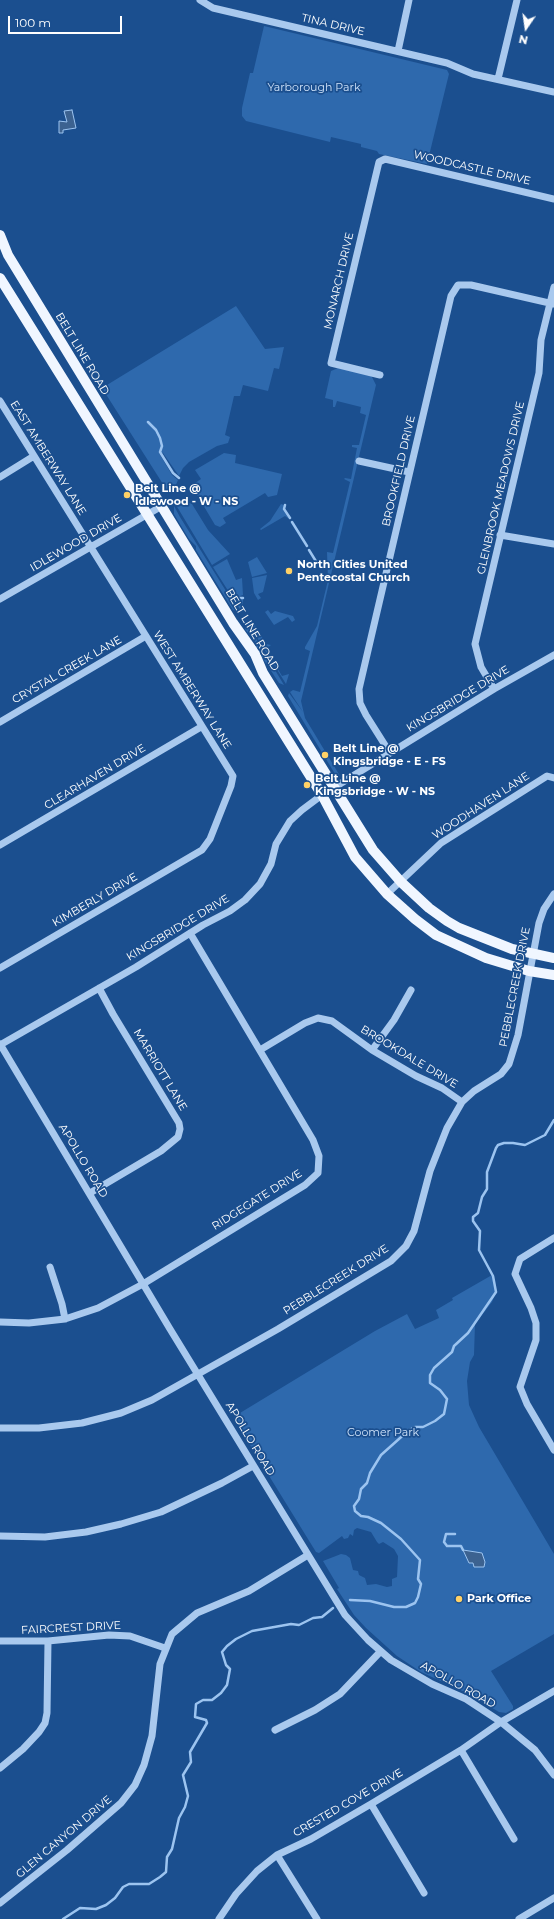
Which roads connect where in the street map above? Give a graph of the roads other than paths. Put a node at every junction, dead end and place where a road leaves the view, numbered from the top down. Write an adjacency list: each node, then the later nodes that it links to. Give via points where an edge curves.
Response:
1 (200, 0): 4 (street, TINA DRIVE, via 213,8)
2 (410, 0): 4 (street)
3 (517, 0): 5 (street)
4 (398, 51): 5 (street, TINA DRIVE)
5 (498, 79): 6 (street, TINA DRIVE)
6 (554, 92)
7 (385, 159): 8 (street, WOODCASTLE DRIVE); 13 (street, MONARCH DRIVE, via 378,165 331,363)
8 (554, 199)
9 (0, 235): 19 (main road, BELT LINE ROAD, via 12,262)
10 (0, 278): 20 (main road)
11 (554, 287): 12 (street, GLENBROOK MEADOWS DRIVE)
12 (552, 304): 17 (street, BROOKFIELD DRIVE, via 471,285 458,285 453,290); 21 (street, GLENBROOK MEADOWS DRIVE, via 542,340 539,373)
13 (380, 375)
14 (0, 401): 15 (street, EAST AMBERWAY LANE)
15 (34, 456): 18 (street); 23 (street, EAST AMBERWAY LANE)
16 (359, 461): 17 (street)
17 (409, 472): 32 (street, BROOKFIELD DRIVE, via 359,689 360,703)
18 (0, 477)
19 (162, 506): 20 (street, IDLEWOOD DRIVE); 25 (main road, BELT LINE ROAD)
20 (148, 515): 23 (street, IDLEWOOD DRIVE); 26 (main road)
21 (500, 535): 22 (street); 29 (street, GLENBROOK MEADOWS DRIVE, via 475,644 481,667)
22 (554, 544)
23 (89, 546): 24 (street, IDLEWOOD DRIVE); 27 (street, WEST AMBERWAY LANE)
24 (0, 599)
25 (233, 623): 26 (main road); 34 (main road, BELT LINE ROAD, via 255,654 263,673)
26 (219, 632): 35 (main road)
27 (146, 636): 30 (street, CRYSTAL CREEK LANE); 31 (street, WEST AMBERWAY LANE)
28 (554, 655): 29 (street, KINGSBRIDGE DRIVE)
29 (494, 689): 32 (street, KINGSBRIDGE DRIVE)
30 (0, 722)
31 (201, 726): 36 (street, CLEARHAVEN DRIVE); 37 (street, WEST AMBERWAY LANE, via 233,776 210,839)
32 (390, 753): 34 (street, KINGSBRIDGE DRIVE)
33 (554, 778): 38 (street, WOODHAVEN LANE, via 547,776 441,843)
34 (335, 788): 35 (street, KINGSBRIDGE DRIVE); 38 (main road, BELT LINE ROAD, via 373,850)
35 (322, 795): 39 (main road, via 355,857); 41 (street, KINGSBRIDGE DRIVE, via 290,820 276,844 271,864 260,884 245,900)
36 (0, 845)
37 (202, 850): 44 (street, KIMBERLY DRIVE)
38 (401, 882): 39 (street, WOODHAVEN LANE); 42 (main road, BELT LINE ROAD, via 429,908 459,928)
39 (387, 894): 45 (main road, via 418,922 452,943 486,958)
40 (554, 894): 42 (street, PEBBLECREEK DRIVE, via 544,909)
41 (190, 933): 47 (street, KINGSBRIDGE DRIVE); 50 (street, RIDGEGATE DRIVE)
42 (532, 955): 43 (main road, BELT LINE ROAD); 45 (street, PEBBLECREEK DRIVE)
43 (554, 958)
44 (0, 968)
45 (529, 971): 46 (main road); 52 (street, PEBBLECREEK DRIVE, via 518,1035 509,1064 501,1074)
46 (554, 975)
47 (99, 988): 49 (street, KINGSBRIDGE DRIVE); 53 (street, MARRIOTT LANE, via 179,1123 180,1129 178,1137 160,1151)
48 (411, 990): 51 (street, via 394,1020)
49 (0, 1045): 53 (street, APOLLO ROAD)
50 (260, 1050): 51 (street, BROOKDALE DRIVE, via 318,1018 332,1021); 56 (street, RIDGEGATE DRIVE, via 312,1140 319,1156 318,1173 305,1185)
51 (372, 1050): 52 (street, BROOKDALE DRIVE, via 442,1088)
52 (462, 1102): 59 (street, PEBBLECREEK DRIVE, via 447,1128 430,1171 414,1231 406,1246 384,1264 278,1329)
53 (90, 1193): 56 (street, APOLLO ROAD)
54 (554, 1238): 61 (street, via 520,1259 515,1274 536,1323 536,1340 520,1387)
55 (50, 1267): 57 (street)
56 (143, 1284): 57 (street, RIDGEGATE DRIVE, via 98,1308); 59 (street, APOLLO ROAD)
57 (65, 1319): 58 (street, RIDGEGATE DRIVE, via 29,1323)
58 (0, 1322)
59 (197, 1374): 60 (street, PEBBLECREEK DRIVE, via 152,1400 121,1413 58,1427); 62 (street, APOLLO ROAD)
60 (0, 1428)
61 (554, 1450)
62 (254, 1466): 63 (street, via 161,1512 121,1524 86,1532 45,1536); 64 (street, APOLLO ROAD)
63 (0, 1536)
64 (308, 1555): 67 (street, GLEN CANYON DRIVE, via 249,1590 197,1612 172,1634); 68 (street, APOLLO ROAD, via 345,1615)
65 (0, 1641): 66 (street, FAIRCREST DRIVE)
66 (48, 1641): 67 (street, FAIRCREST DRIVE, via 109,1635 130,1636); 73 (street, via 45,1723 23,1749)
67 (165, 1648): 80 (street, GLEN CANYON DRIVE, via 160,1664 152,1736 135,1785 121,1803 73,1845)
68 (380, 1652): 70 (street, APOLLO ROAD, via 432,1684 466,1699); 71 (street, via 340,1694)
69 (554, 1691): 70 (street, CRESTED COVE DRIVE)
70 (501, 1722): 72 (street, CRESTED COVE DRIVE); 74 (street, APOLLO ROAD, via 535,1750)
71 (275, 1730)
72 (461, 1750): 75 (street, CRESTED COVE DRIVE); 76 (street)
73 (0, 1768)
74 (554, 1775)
75 (371, 1804): 77 (street, CRESTED COVE DRIVE); 78 (street)
76 (514, 1839)
77 (277, 1855): 81 (street, CRESTED COVE DRIVE, via 257,1871 236,1894); 82 (street)
78 (424, 1892)
79 (554, 1898): 83 (street)
80 (0, 1903)
81 (219, 1919)
82 (317, 1919)
83 (518, 1919)

